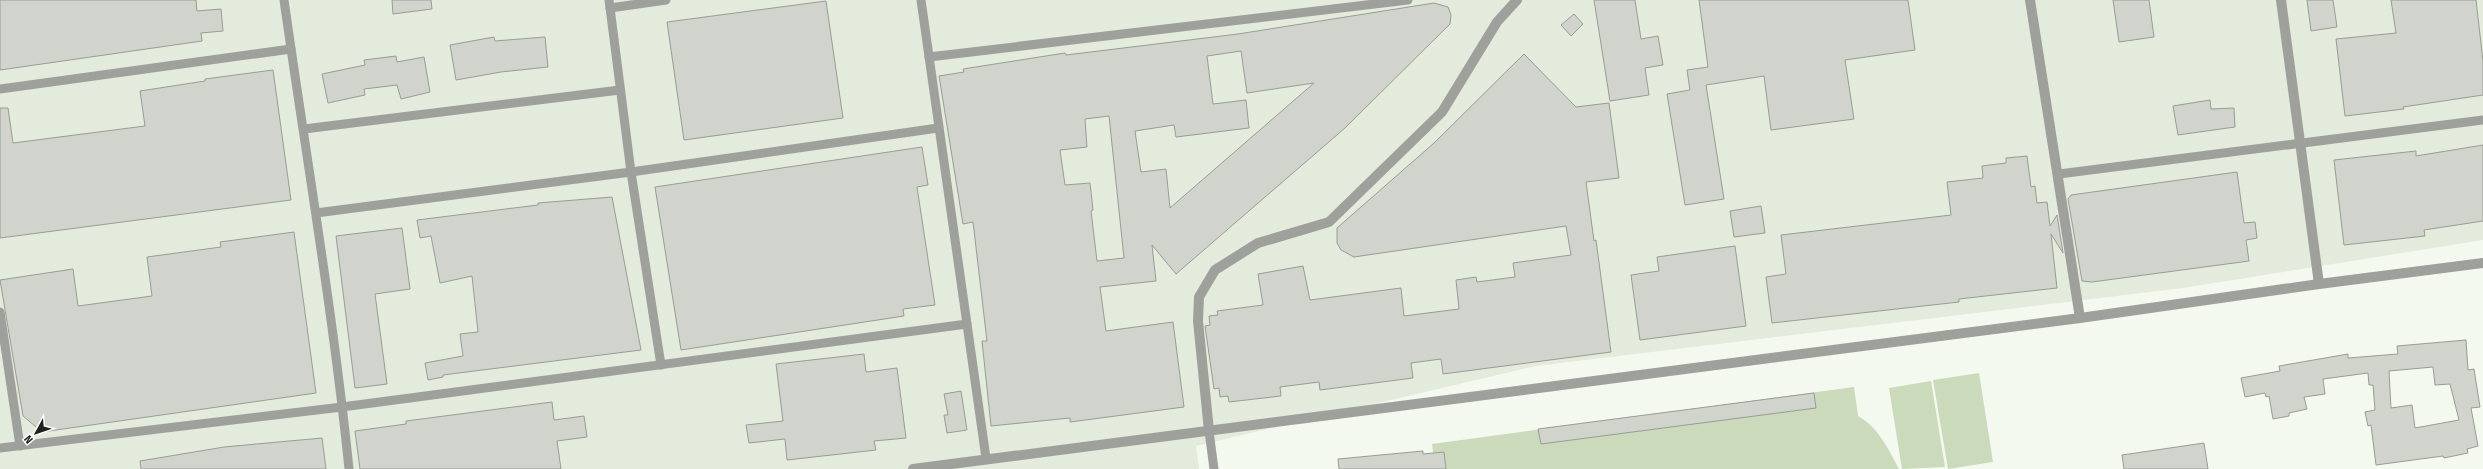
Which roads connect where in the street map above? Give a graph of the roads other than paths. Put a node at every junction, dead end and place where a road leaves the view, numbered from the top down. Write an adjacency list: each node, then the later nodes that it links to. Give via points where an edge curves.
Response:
1 (284, 0): 9 (lane)
2 (666, 0): 8 (lane)
3 (921, 0): 10 (lane)
4 (1408, 0): 10 (lane)
5 (1516, 0): 27 (street, via 1497,22 1442,112 1329,222 1258,243 1215,270 1199,297 1198,320)
6 (2030, 0): 18 (street)
7 (2281, 0): 16 (street)
8 (610, 4): 12 (lane)
9 (291, 49): 11 (lane); 15 (lane)
10 (929, 57): 14 (lane)
11 (0, 89)
12 (620, 90): 15 (lane); 17 (lane)
13 (2483, 120): 16 (lane)
14 (938, 128): 17 (lane); 24 (lane)
15 (304, 129): 19 (lane)
16 (2300, 142): 18 (lane); 21 (street)
17 (631, 172): 19 (lane); 25 (lane)
18 (2059, 174): 23 (street)
19 (316, 213): 26 (lane)
20 (2483, 263): 21 (street)
21 (2319, 284): 23 (street)
22 (0, 312): 28 (lane)
23 (2080, 318): 27 (street)
24 (967, 324): 25 (lane); 30 (lane)
25 (661, 366): 26 (lane)
26 (342, 407): 28 (lane); 31 (lane)
27 (1209, 431): 30 (street); 33 (lane)
28 (20, 446): 29 (lane)
29 (0, 448)
30 (986, 458): 32 (street)
31 (349, 469)
32 (913, 469)
33 (1214, 469)

